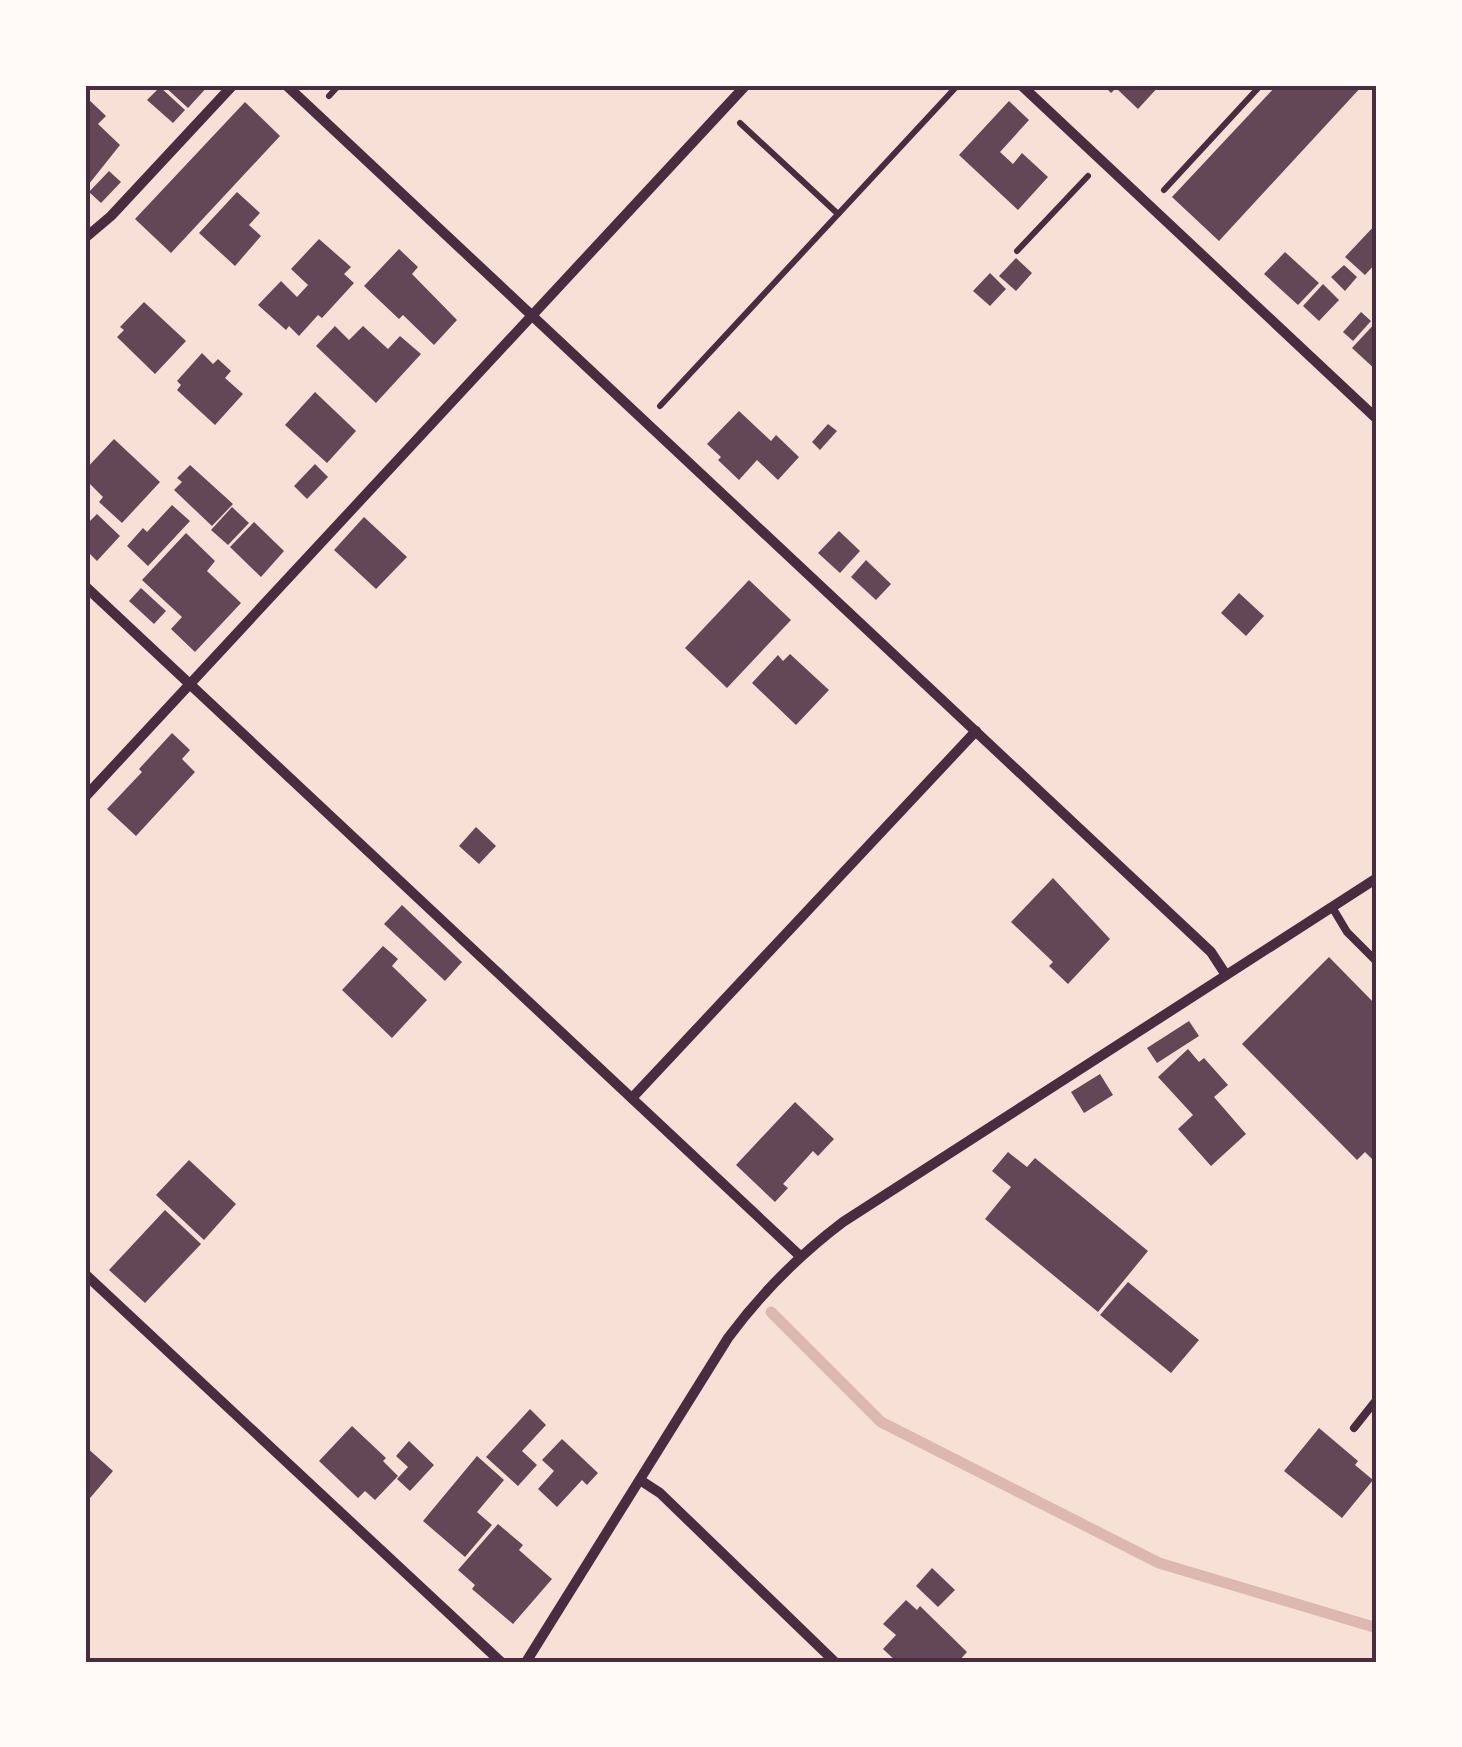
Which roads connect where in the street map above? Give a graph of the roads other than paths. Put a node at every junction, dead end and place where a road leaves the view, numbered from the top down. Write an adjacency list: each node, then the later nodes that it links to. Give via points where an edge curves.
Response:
1 (233, 85): 5 (street)
2 (286, 85): 6 (street)
3 (746, 85): 6 (street)
4 (1021, 85): 7 (street)
5 (85, 238)
6 (532, 316): 9 (street); 10 (street)
7 (1377, 418)
8 (85, 586): 9 (street)
9 (190, 684): 11 (street); 16 (street)
10 (976, 731): 15 (street, via 1212,952); 16 (street)
11 (85, 796)
12 (1377, 878): 13 (street)
13 (1332, 907): 14 (lane); 15 (street)
14 (1377, 962)
15 (1226, 975): 17 (street)
16 (632, 1098): 17 (street)
17 (799, 1255): 21 (street, via 728,1338)
18 (85, 1274): 22 (street)
19 (1377, 1399): 20 (lane)
20 (1354, 1428)
21 (640, 1480): 23 (street); 24 (street)
22 (500, 1662)
23 (526, 1662)
24 (835, 1662)

